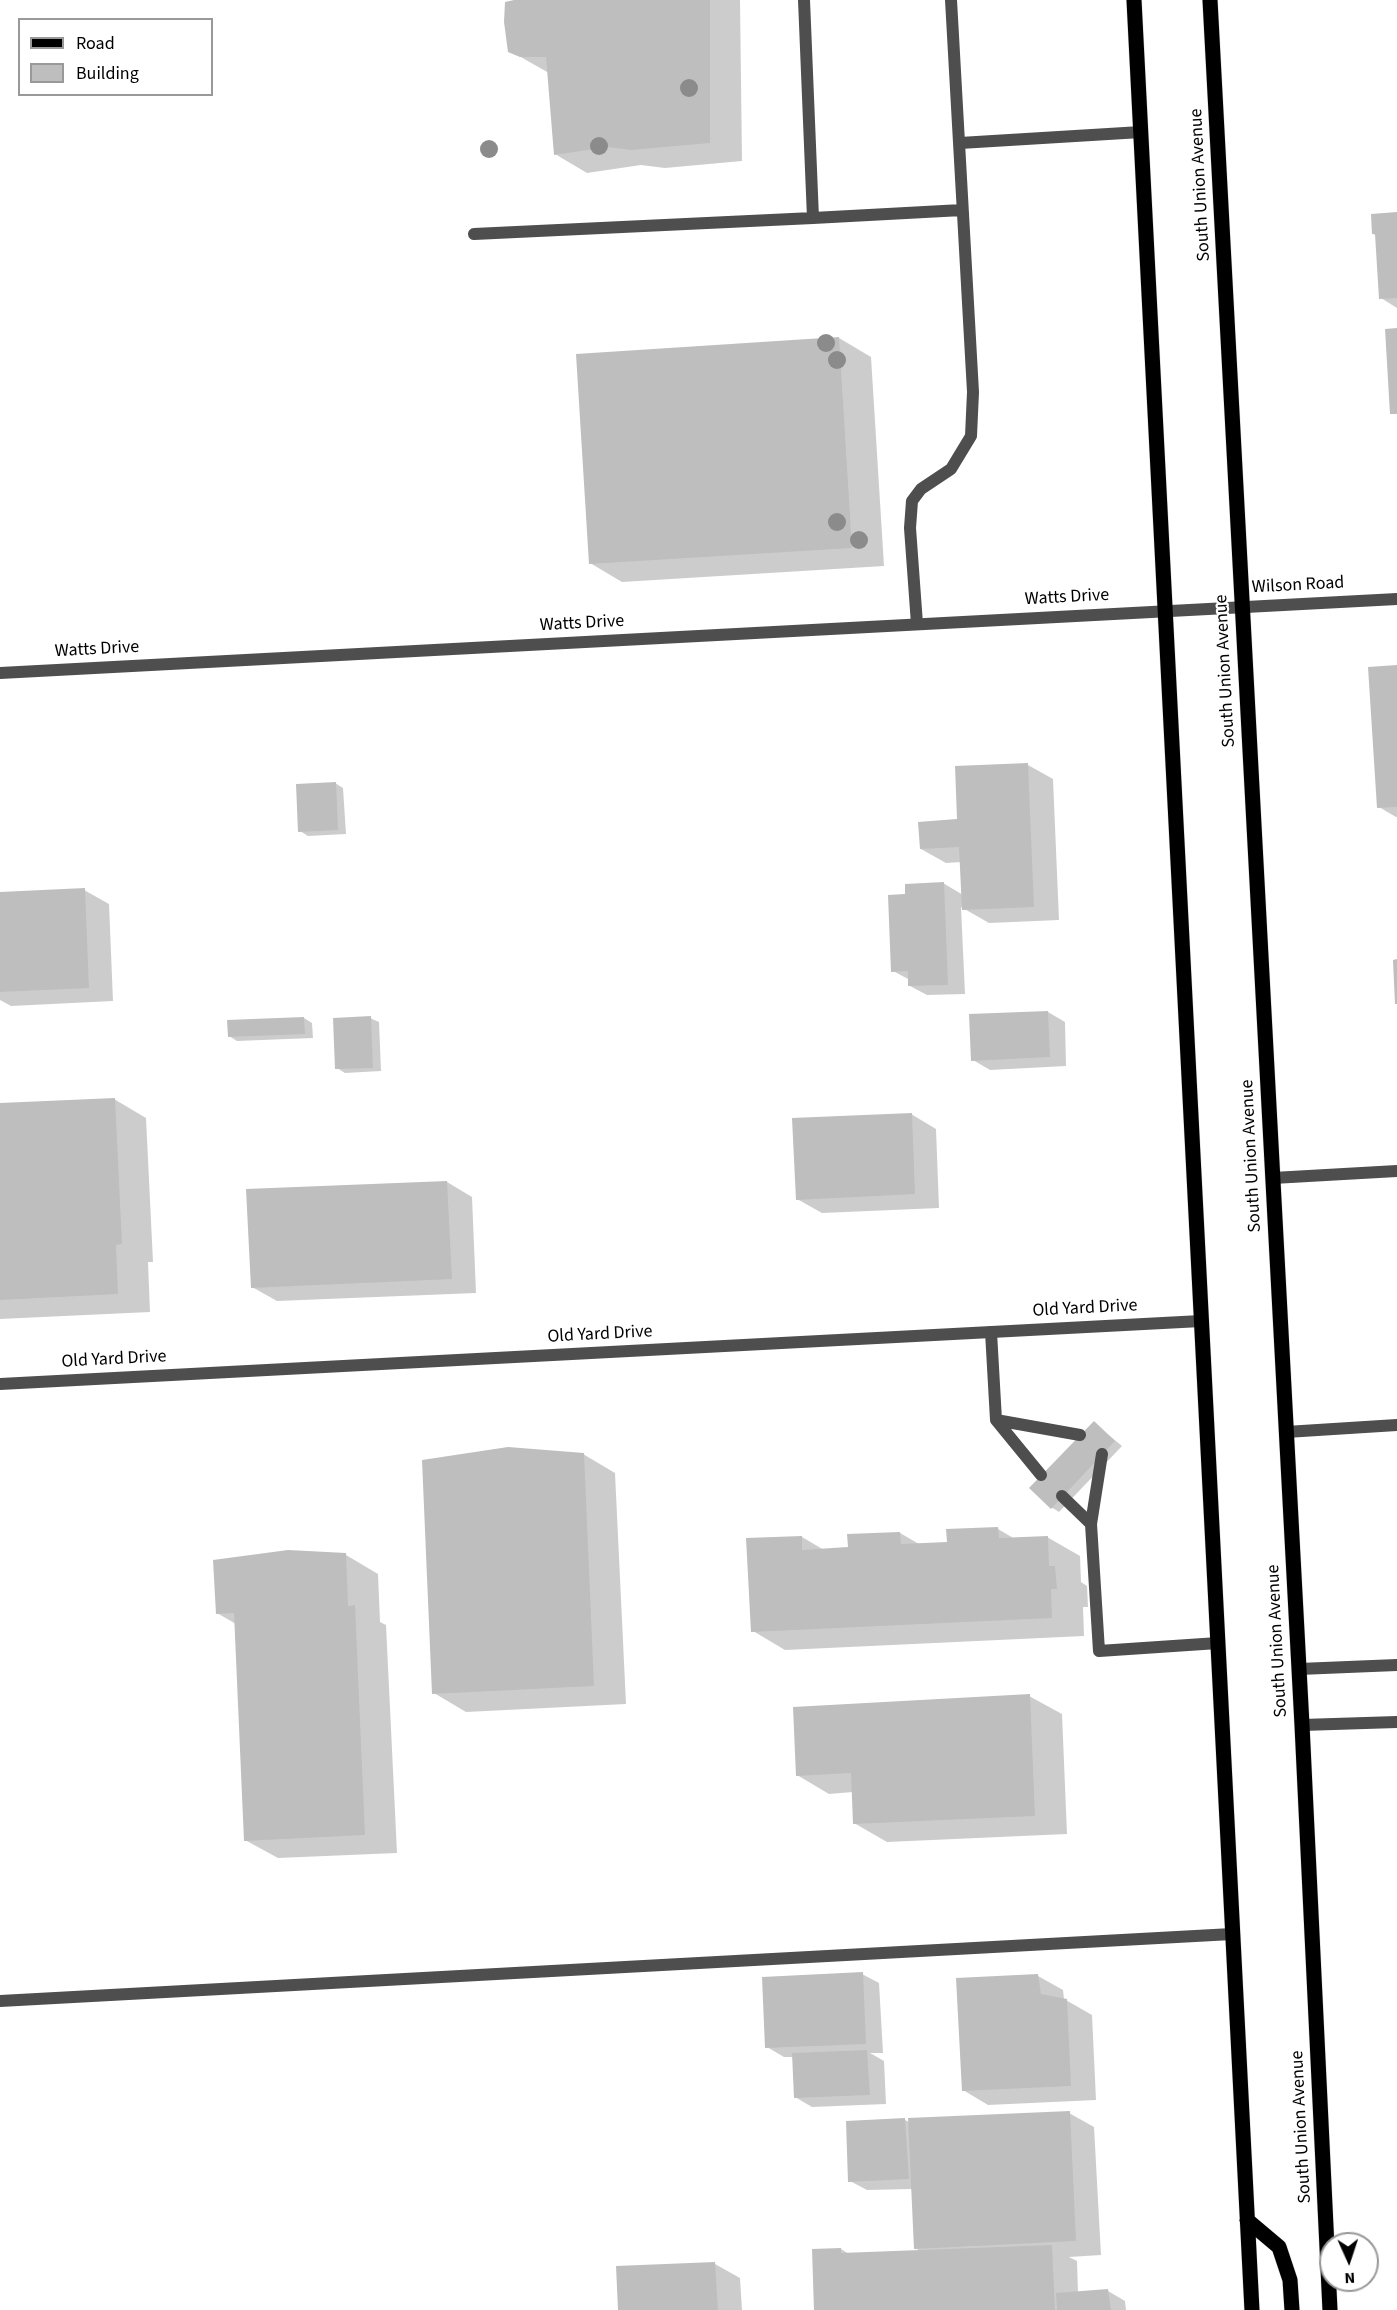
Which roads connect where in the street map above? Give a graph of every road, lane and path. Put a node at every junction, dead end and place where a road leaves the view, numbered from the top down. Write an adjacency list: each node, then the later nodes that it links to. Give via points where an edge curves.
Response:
1 (804, 0): 8 (street)
2 (951, 0): 6 (street)
3 (1134, 0): 5 (main road)
4 (1210, 0): 11 (main road, South Union Avenue)
5 (1141, 132): 6 (street); 12 (main road)
6 (960, 143): 7 (street)
7 (963, 210): 8 (street); 13 (street, via 973,392 971,436 951,469 921,489 912,501)
8 (813, 218): 9 (street)
9 (474, 234)
10 (1397, 599): 11 (street, Wilson Road)
11 (1243, 607): 12 (street, Wilson Road); 16 (main road, South Union Avenue)
12 (1166, 611): 13 (street, Watts Drive); 17 (main road)
13 (916, 624): 14 (street, Watts Drive)
14 (0, 673)
15 (1397, 1171): 16 (street)
16 (1273, 1178): 22 (main road, South Union Avenue)
17 (1201, 1321): 18 (street, Old Yard Drive); 28 (main road)
18 (991, 1332): 19 (street, Old Yard Drive); 20 (street)
19 (0, 1384)
20 (996, 1420): 23 (street); 25 (street)
21 (1397, 1425): 22 (street)
22 (1287, 1432): 30 (main road, South Union Avenue)
23 (1080, 1435)
24 (1102, 1454): 27 (street)
25 (1041, 1475)
26 (1062, 1496): 27 (street)
27 (1091, 1524): 28 (street, via 1099,1651)
28 (1218, 1643): 33 (main road)
29 (1397, 1665): 30 (street)
30 (1299, 1668): 32 (main road, South Union Avenue)
31 (1397, 1722): 32 (street)
32 (1302, 1725): 38 (main road, South Union Avenue)
33 (1232, 1934): 34 (street); 35 (main road)
34 (0, 2001)
35 (1247, 2220): 36 (main road); 37 (main road, via 1279,2247 1290,2280)
36 (1252, 2310)
37 (1292, 2310)
38 (1330, 2310)

